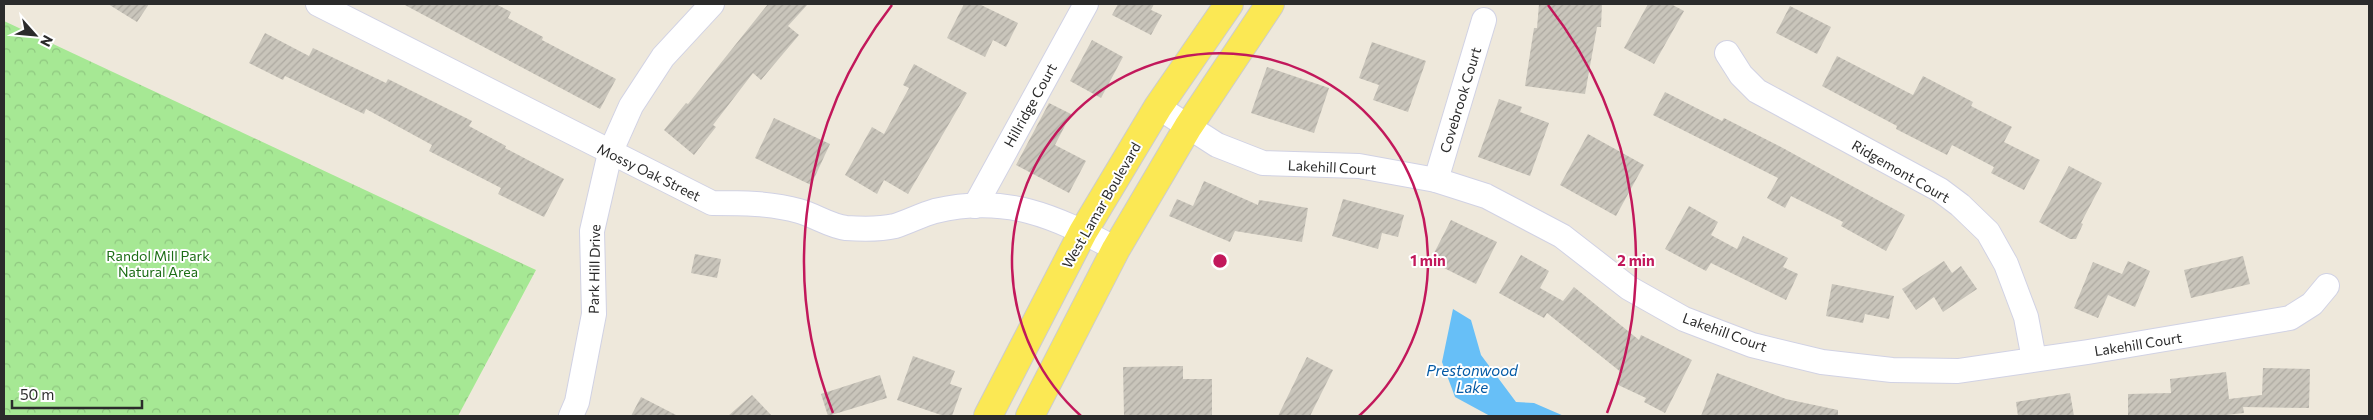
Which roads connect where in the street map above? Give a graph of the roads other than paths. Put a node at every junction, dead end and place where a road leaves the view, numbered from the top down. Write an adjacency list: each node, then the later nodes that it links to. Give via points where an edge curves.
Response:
1 (318, 4): 10 (street, Mossy Oak Street)
2 (712, 4): 10 (street, Park Hill Drive, via 663,57 632,106)
3 (1086, 4): 12 (street, Hillridge Court)
4 (1229, 4): 8 (main road, West Lamar Boulevard)
5 (1270, 4): 9 (main road)
6 (1484, 20): 11 (street, Covebrook Court)
7 (1727, 52): 16 (street, Ridgemont Court, via 1741,76 1757,91 1940,190 1988,232 2017,289)
8 (1158, 107): 9 (street, Lakehill Court); 13 (main road, West Lamar Boulevard)
9 (1188, 126): 11 (street, Lakehill Court, via 1216,145 1263,164 1359,166); 14 (main road)
10 (610, 153): 12 (street, Mossy Oak Street, via 712,203 756,203 799,210 844,228 893,226 934,211); 17 (street, Park Hill Drive, via 592,231 594,314 577,402)
11 (1436, 180): 16 (street, Lakehill Court, via 1486,196 1562,236 1630,288 1684,319 1752,344 1822,362 1892,370 1958,371)
12 (974, 206): 13 (street, Mossy Oak Street, via 1006,205 1035,212)
13 (1083, 232): 14 (street, Mossy Oak Street); 18 (main road, West Lamar Boulevard)
14 (1116, 249): 19 (main road)
15 (2328, 286): 16 (street, Lakehill Court, via 2312,304 2290,318)
16 (2034, 360)
17 (571, 416)
18 (988, 416)
19 (1030, 416)

